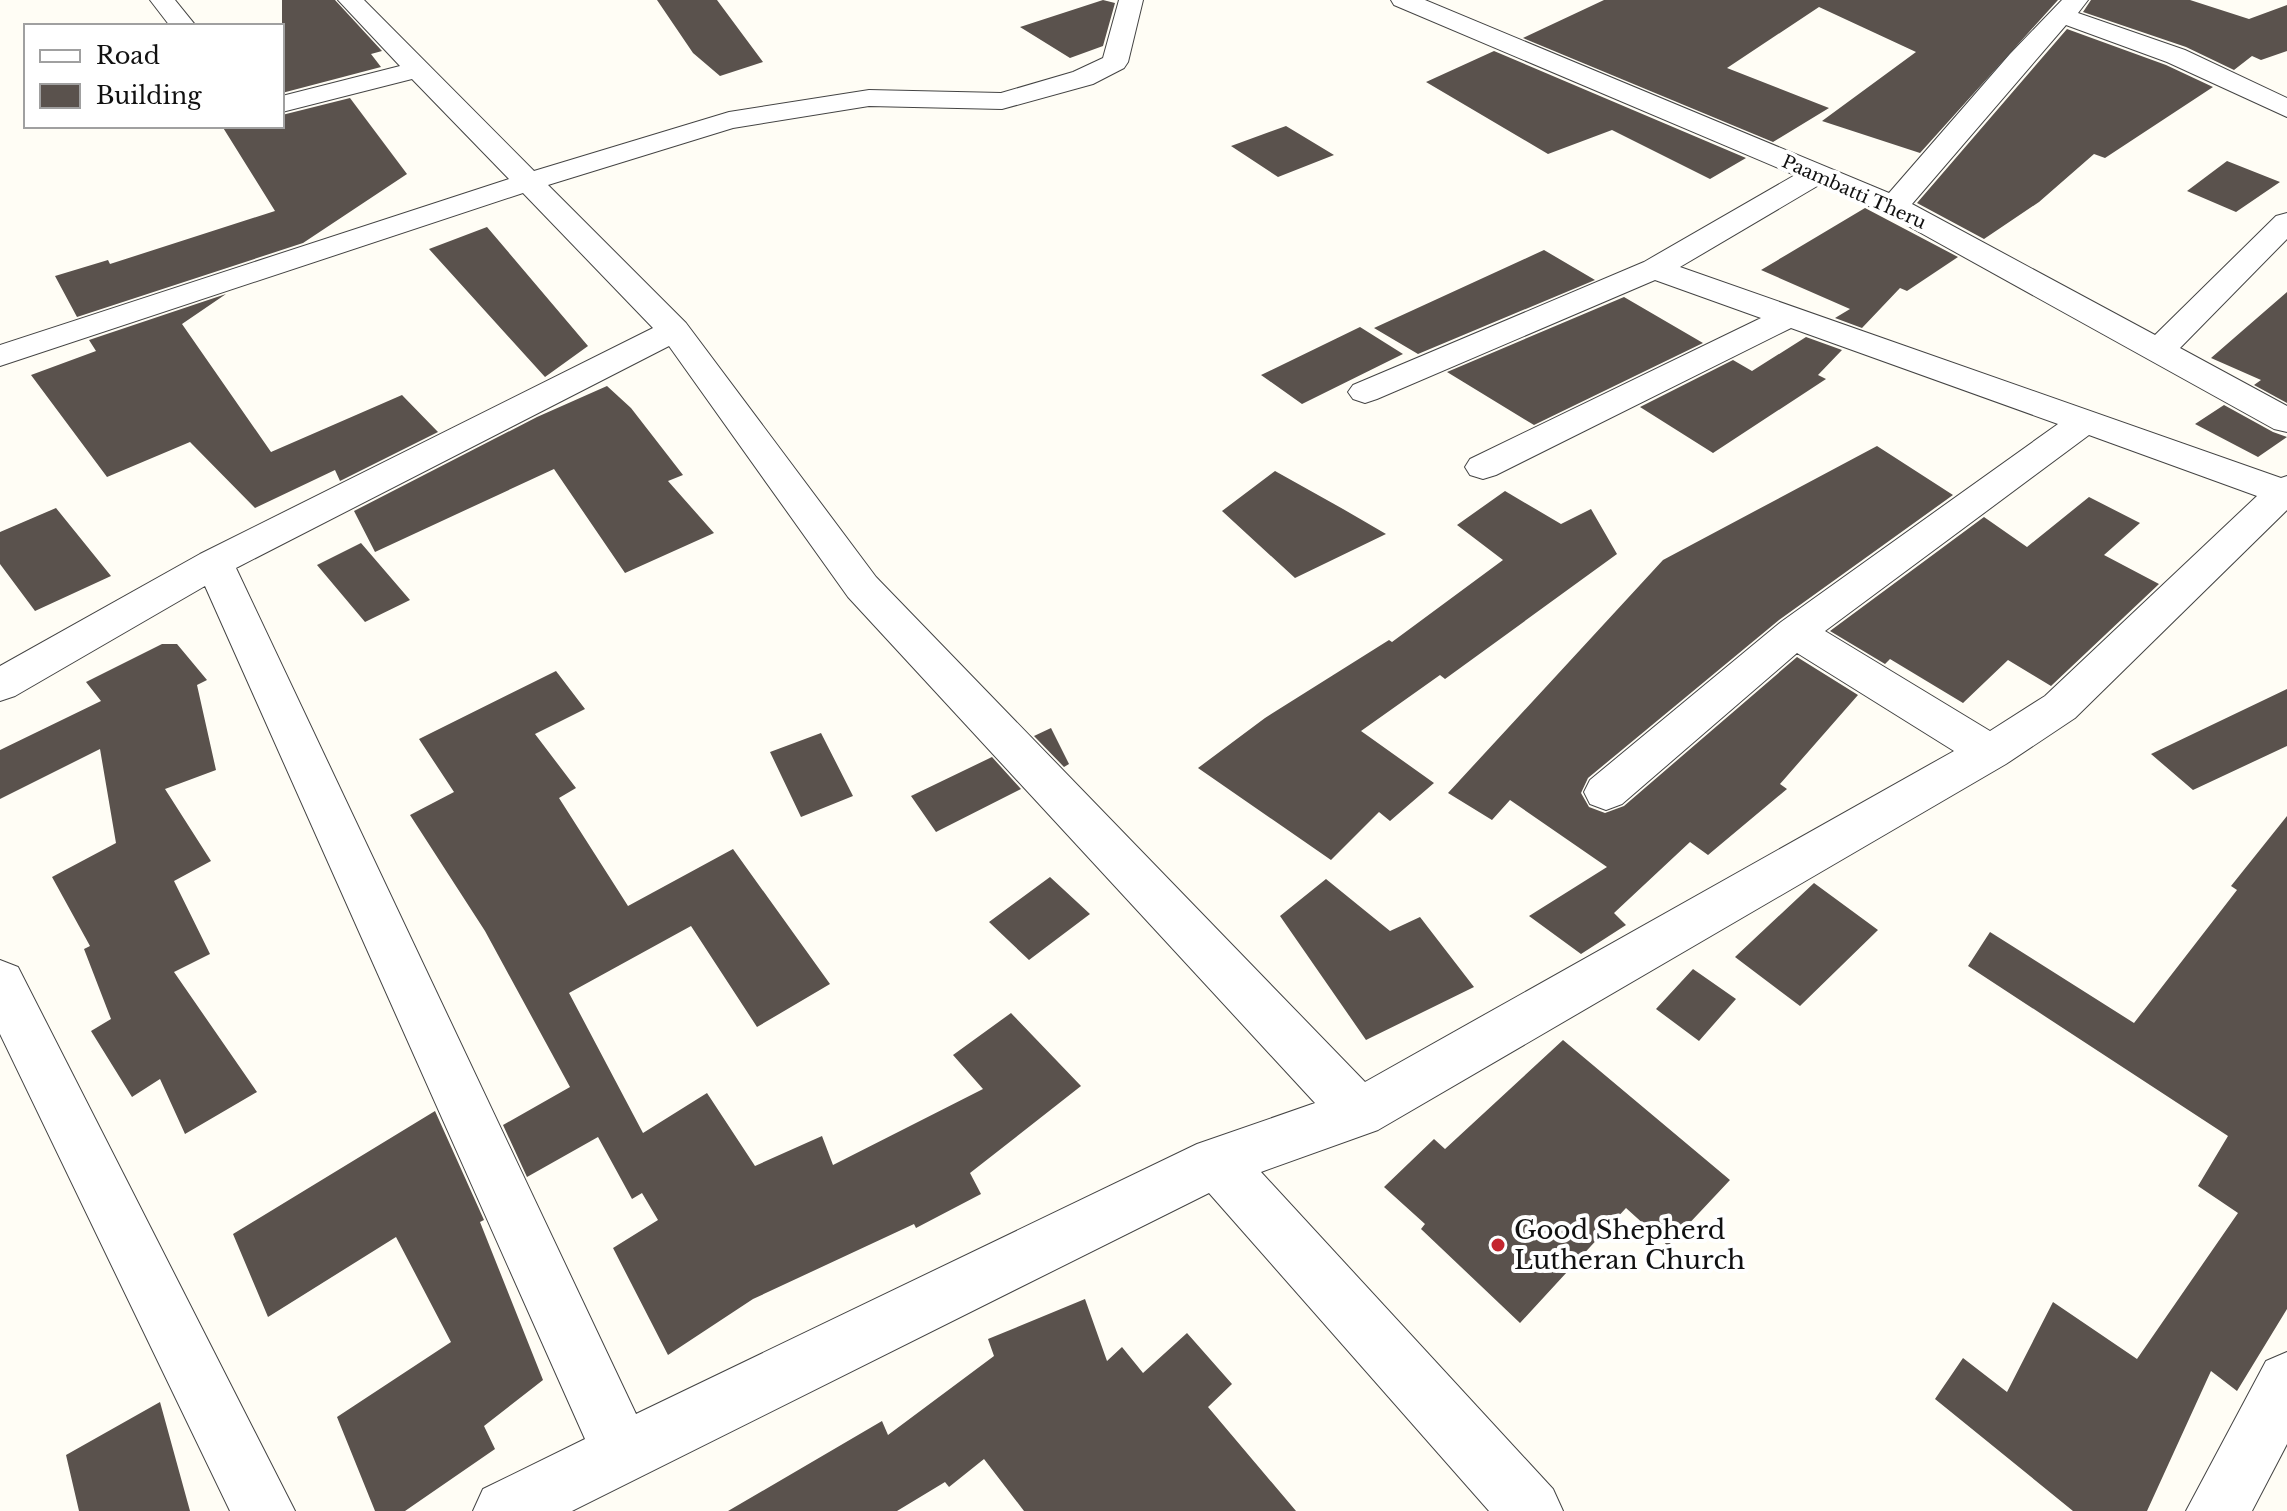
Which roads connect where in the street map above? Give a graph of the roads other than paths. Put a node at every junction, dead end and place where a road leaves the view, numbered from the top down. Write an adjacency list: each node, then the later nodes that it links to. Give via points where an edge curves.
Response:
1 (162, 0): 7 (street)
2 (350, 0): 8 (street)
3 (1131, 0): 12 (street, via 1115,62 1083,78 1002,101 869,98 729,120)
4 (1470, 0): 5 (street)
5 (1416, 6): 11 (street, Paambatti Theru)
6 (2068, 8): 10 (street); 13 (street)
7 (181, 24)
8 (415, 70): 9 (street); 12 (street)
9 (284, 103)
10 (2287, 109)
11 (1817, 174): 13 (street, Paambatti Theru); 15 (street)
12 (528, 182): 17 (street); 19 (street)
13 (1894, 206): 18 (street, Paambatti Theru)
14 (2287, 222): 18 (street)
15 (1655, 269): 16 (street); 20 (street)
16 (1790, 316): 21 (street); 23 (street)
17 (674, 330): 25 (street); 31 (street, via 862,587)
18 (2159, 350): 22 (street, Paambatti Theru)
19 (0, 356)
20 (1365, 392)
21 (2087, 420): 24 (street); 26 (street)
22 (2287, 421)
23 (1483, 467)
24 (2286, 491): 28 (street, via 2060,707)
25 (214, 563): 27 (street); 34 (street)
26 (1795, 632): 28 (street); 29 (street)
27 (0, 685)
28 (1990, 752): 31 (street)
29 (1606, 792)
30 (0, 982): 35 (street)
31 (1359, 1113): 32 (street)
32 (1216, 1162): 34 (street); 37 (street)
33 (2287, 1382): 38 (street)
34 (623, 1454): 36 (street)
35 (263, 1511)
36 (505, 1511)
37 (1531, 1511)
38 (2218, 1511)

